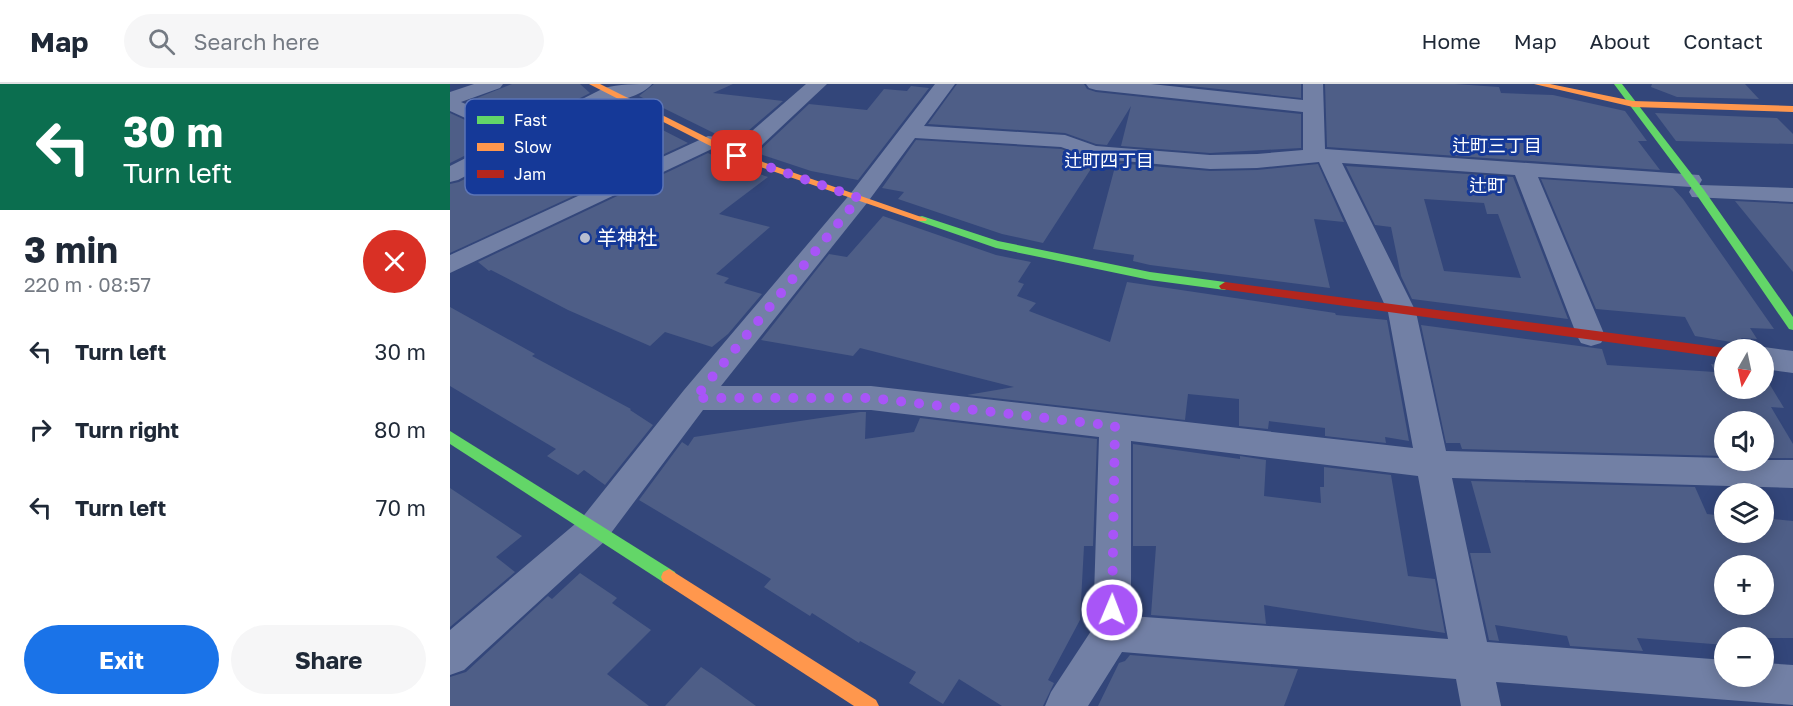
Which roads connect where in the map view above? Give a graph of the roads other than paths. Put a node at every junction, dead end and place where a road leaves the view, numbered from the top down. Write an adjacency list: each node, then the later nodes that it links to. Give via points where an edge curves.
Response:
1 (493, 84): 10 (street)
2 (642, 84): 9 (street)
3 (817, 84): 21 (street)
4 (945, 84): 19 (street)
5 (1096, 84): 15 (street)
6 (1313, 84): 15 (street)
7 (1538, 84): 14 (street)
8 (1618, 84): 14 (street)
9 (607, 90): 11 (street); 12 (street)
10 (450, 99)
11 (591, 99)
12 (624, 99)
13 (450, 104): 17 (street)
14 (1633, 104): 16 (street); 27 (street)
15 (1312, 107): 22 (street)
16 (1793, 109)
17 (465, 111)
18 (663, 119): 20 (street)
19 (910, 131): 22 (street, via 1065,141 1092,152 1210,162); 30 (street)
20 (708, 142): 21 (street); 23 (street)
21 (737, 156): 30 (street)
22 (1320, 156): 25 (street); 32 (street)
23 (663, 163)
24 (465, 167): 26 (street)
25 (1524, 169): 27 (street); 34 (street)
26 (450, 175)
27 (1695, 186): 29 (street); 33 (street)
28 (597, 195): 31 (street)
29 (1793, 195)
30 (859, 198): 32 (street, via 1018,249 1150,276); 38 (street)
31 (450, 265)
32 (1402, 312): 34 (street); 41 (street)
33 (1788, 313)
34 (1591, 336): 35 (street)
35 (1714, 352)
36 (1774, 359): 37 (street)
37 (1793, 362)
38 (695, 398): 39 (street, via 871,398); 43 (street)
39 (1115, 426): 41 (street); 44 (street)
40 (450, 437): 43 (street)
41 (1434, 464): 42 (street); 46 (street)
42 (1793, 474)
43 (593, 530): 45 (street); 48 (street)
44 (1112, 633): 46 (street); 49 (street)
45 (450, 656)
46 (1471, 661): 47 (street); 50 (street)
47 (1793, 685)
48 (870, 706)
49 (1065, 706)
50 (1481, 706)

